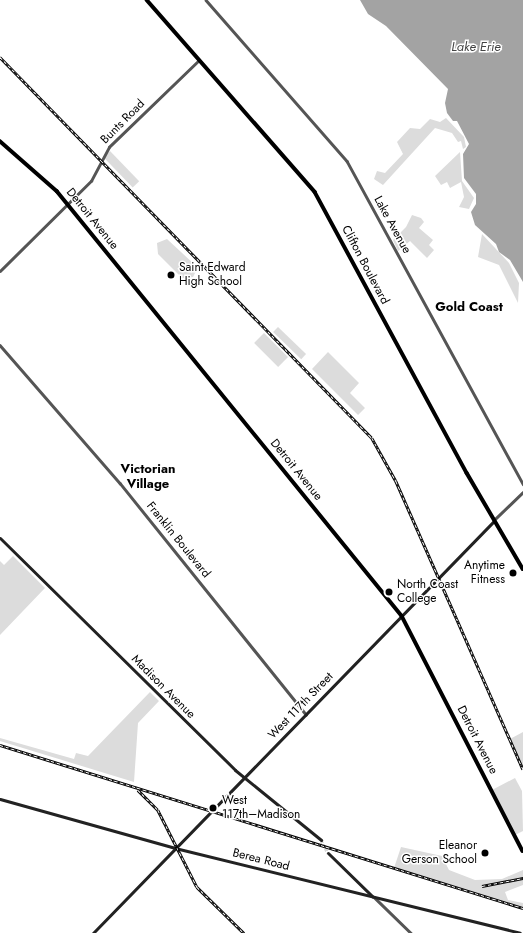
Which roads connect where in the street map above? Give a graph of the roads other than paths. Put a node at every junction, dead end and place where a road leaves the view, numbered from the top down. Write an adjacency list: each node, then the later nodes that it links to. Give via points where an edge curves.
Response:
1 (147, 0): 3 (main road, Clifton Boulevard)
2 (206, 0): 8 (street, Lake Avenue, via 347,161)
3 (199, 60): 5 (street, Bunts Road, via 109,147 92,180); 10 (main road, Clifton Boulevard, via 315,192)
4 (0, 140): 5 (main road, Detroit Avenue, via 53,186)
5 (67, 204): 6 (street, Bunts Road); 13 (main road, Detroit Avenue)
6 (0, 271)
7 (0, 345): 14 (street, Franklin Boulevard, via 120,482)
8 (523, 484)
9 (523, 492): 10 (street, West 117th Street)
10 (494, 521): 12 (main road, Clifton Boulevard); 13 (main road, West 117th Street)
11 (0, 538): 15 (main road, Madison Avenue)
12 (523, 569)
13 (402, 616): 14 (main road, West 117th Street); 19 (main road, Detroit Avenue)
14 (306, 714): 15 (main road, West 117th Street)
15 (244, 777): 17 (main road, Madison Avenue); 18 (main road, West 117th Street)
16 (0, 799): 18 (main road, Berea Road)
17 (321, 840)
18 (175, 848): 21 (main road, Berea Road); 22 (main road, West 117th Street)
19 (523, 851)
20 (328, 852): 21 (main road)
21 (372, 896): 23 (street); 24 (main road, Berea Road)
22 (93, 933)
23 (411, 933)
24 (520, 933)

